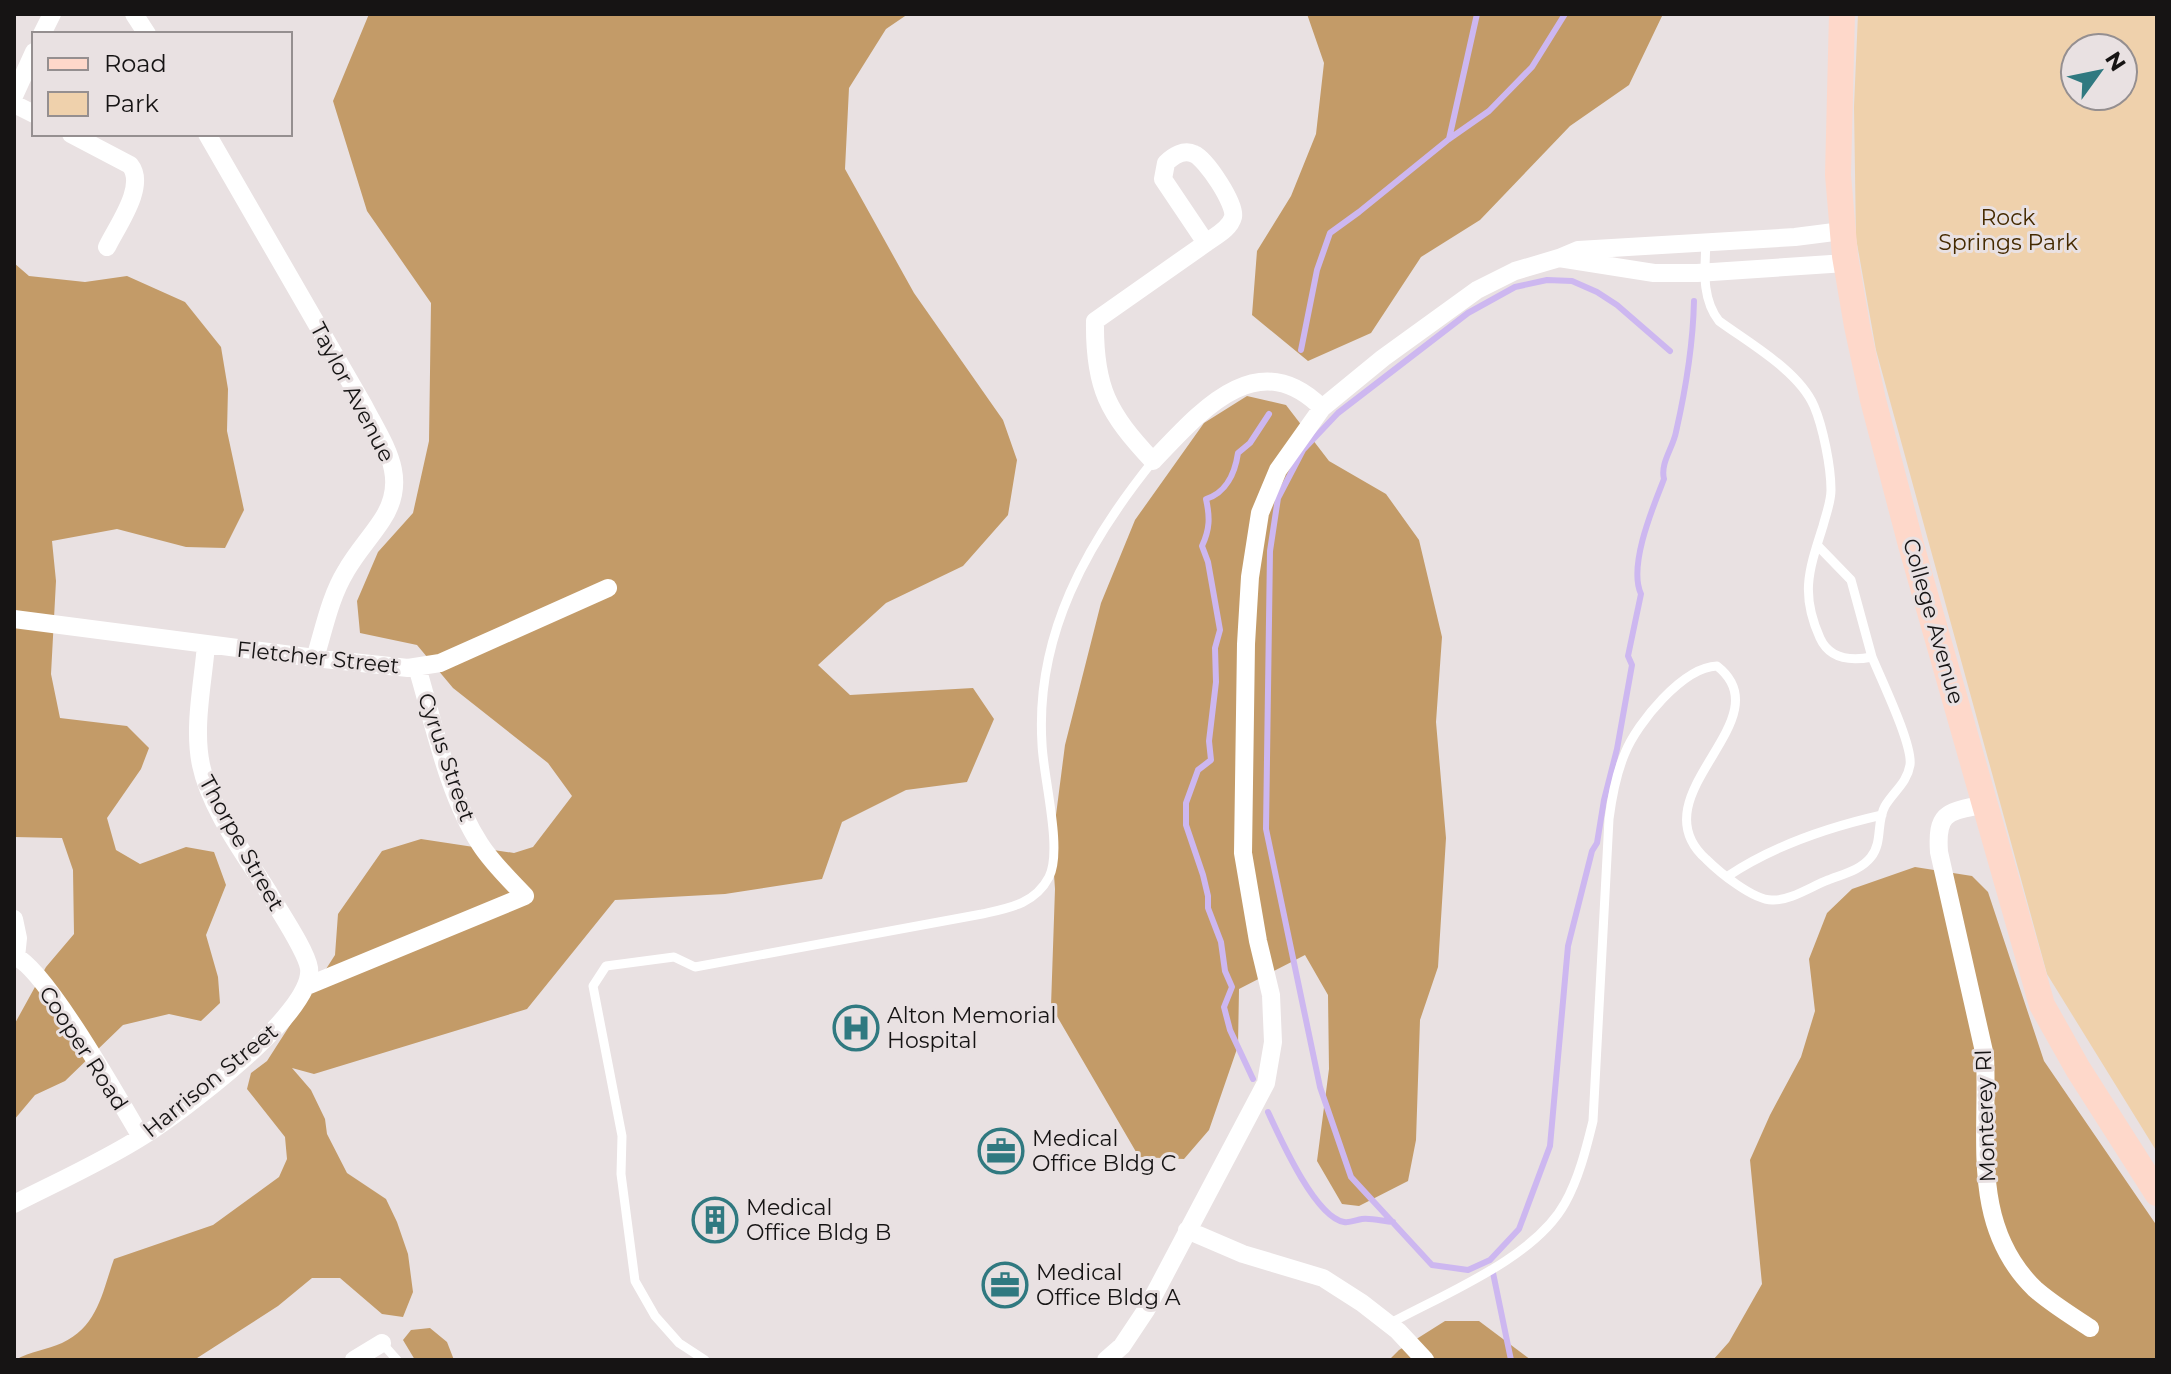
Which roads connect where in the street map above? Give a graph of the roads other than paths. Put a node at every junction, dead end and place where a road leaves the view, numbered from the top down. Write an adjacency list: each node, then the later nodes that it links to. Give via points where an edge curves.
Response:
1 (52, 14): 4 (street)
2 (134, 14): 5 (street)
3 (1842, 14): 12 (main road, College Avenue)
4 (43, 32)
5 (146, 32)
6 (25, 59): 7 (street)
7 (14, 96)
8 (14, 104): 9 (street)
9 (32, 113)
10 (75, 136): 15 (street, via 135,172 136,187)
11 (208, 136): 26 (street, Taylor Avenue, via 364,406 394,471 394,498 337,587)
12 (1842, 231): 13 (street); 17 (main road, College Avenue)
13 (1706, 242): 16 (street, via 1578,250); 18 (lane)
14 (1206, 243): 14 (street, via 1232,221 1232,206 1198,156 1179,153 1166,163 1163,179); 20 (street, via 1095,321 1105,396 1120,425)
15 (107, 247)
16 (1559, 258): 18 (street, via 1654,273); 19 (street, via 1477,290)
17 (1846, 263): 18 (street); 28 (main road, College Avenue, via 1873,400)
18 (1705, 272): 21 (lane, via 1707,298 1719,321 1797,380 1815,408 1831,489)
19 (1322, 408): 20 (street, via 1293,385 1270,380 1244,384 1190,423); 37 (street, via 1278,470 1260,513 1250,577 1243,853 1271,995 1273,1042 1266,1083)
20 (1153, 461): 43 (lane, via 1091,547 1050,650 1041,695 1053,857 1050,875 1038,893 1025,903 982,914 695,967 674,957 606,966 593,986 622,1136 621,1174 635,1281 655,1316 679,1343)
21 (1817, 545): 25 (lane, via 1851,580); 25 (lane, via 1807,601 1823,646 1851,661)
22 (608, 588): 27 (street, Fletcher Street, via 484,646)
23 (14, 619): 24 (street, Fletcher Street)
24 (206, 645): 26 (street, Fletcher Street); 33 (street, Thorpe Street, via 199,729 203,777 309,965)
25 (1872, 657): 29 (lane, via 1911,762)
26 (315, 658): 27 (street, Fletcher Street)
27 (417, 667): 33 (street, Cyrus Street, via 453,787 480,846 525,896)
28 (1986, 804): 35 (main road, College Avenue, via 2042,1005); 39 (street, Monterey Rl, via 1951,813 1937,830 1985,1056 1983,1138 1990,1207 2016,1267 2046,1297)
29 (1882, 815): 30 (lane, via 1790,845); 30 (lane, via 1876,848 1860,867 1780,899 1761,898)
30 (1728, 876): 38 (lane, via 1695,849 1684,817 1733,715 1734,692 1727,674 1707,666 1680,683 1635,734 1614,786 1593,1121 1565,1203 1550,1225 1506,1262)
31 (14, 919): 32 (street, Cooper Road)
32 (15, 957): 34 (street, Cooper Road, via 39,977)
33 (307, 986): 34 (street, Harrison Street, via 298,1004 260,1043)
34 (141, 1137): 36 (street, Harrison Street)
35 (2157, 1193)
36 (14, 1204)
37 (1187, 1230): 38 (street, via 1323,1278); 44 (street, via 1122,1346)
38 (1389, 1324): 45 (street)
39 (2090, 1328)
40 (382, 1343): 41 (street); 42 (lane)
41 (354, 1360)
42 (397, 1360)
43 (705, 1360)
44 (1106, 1360)
45 (1425, 1360)

